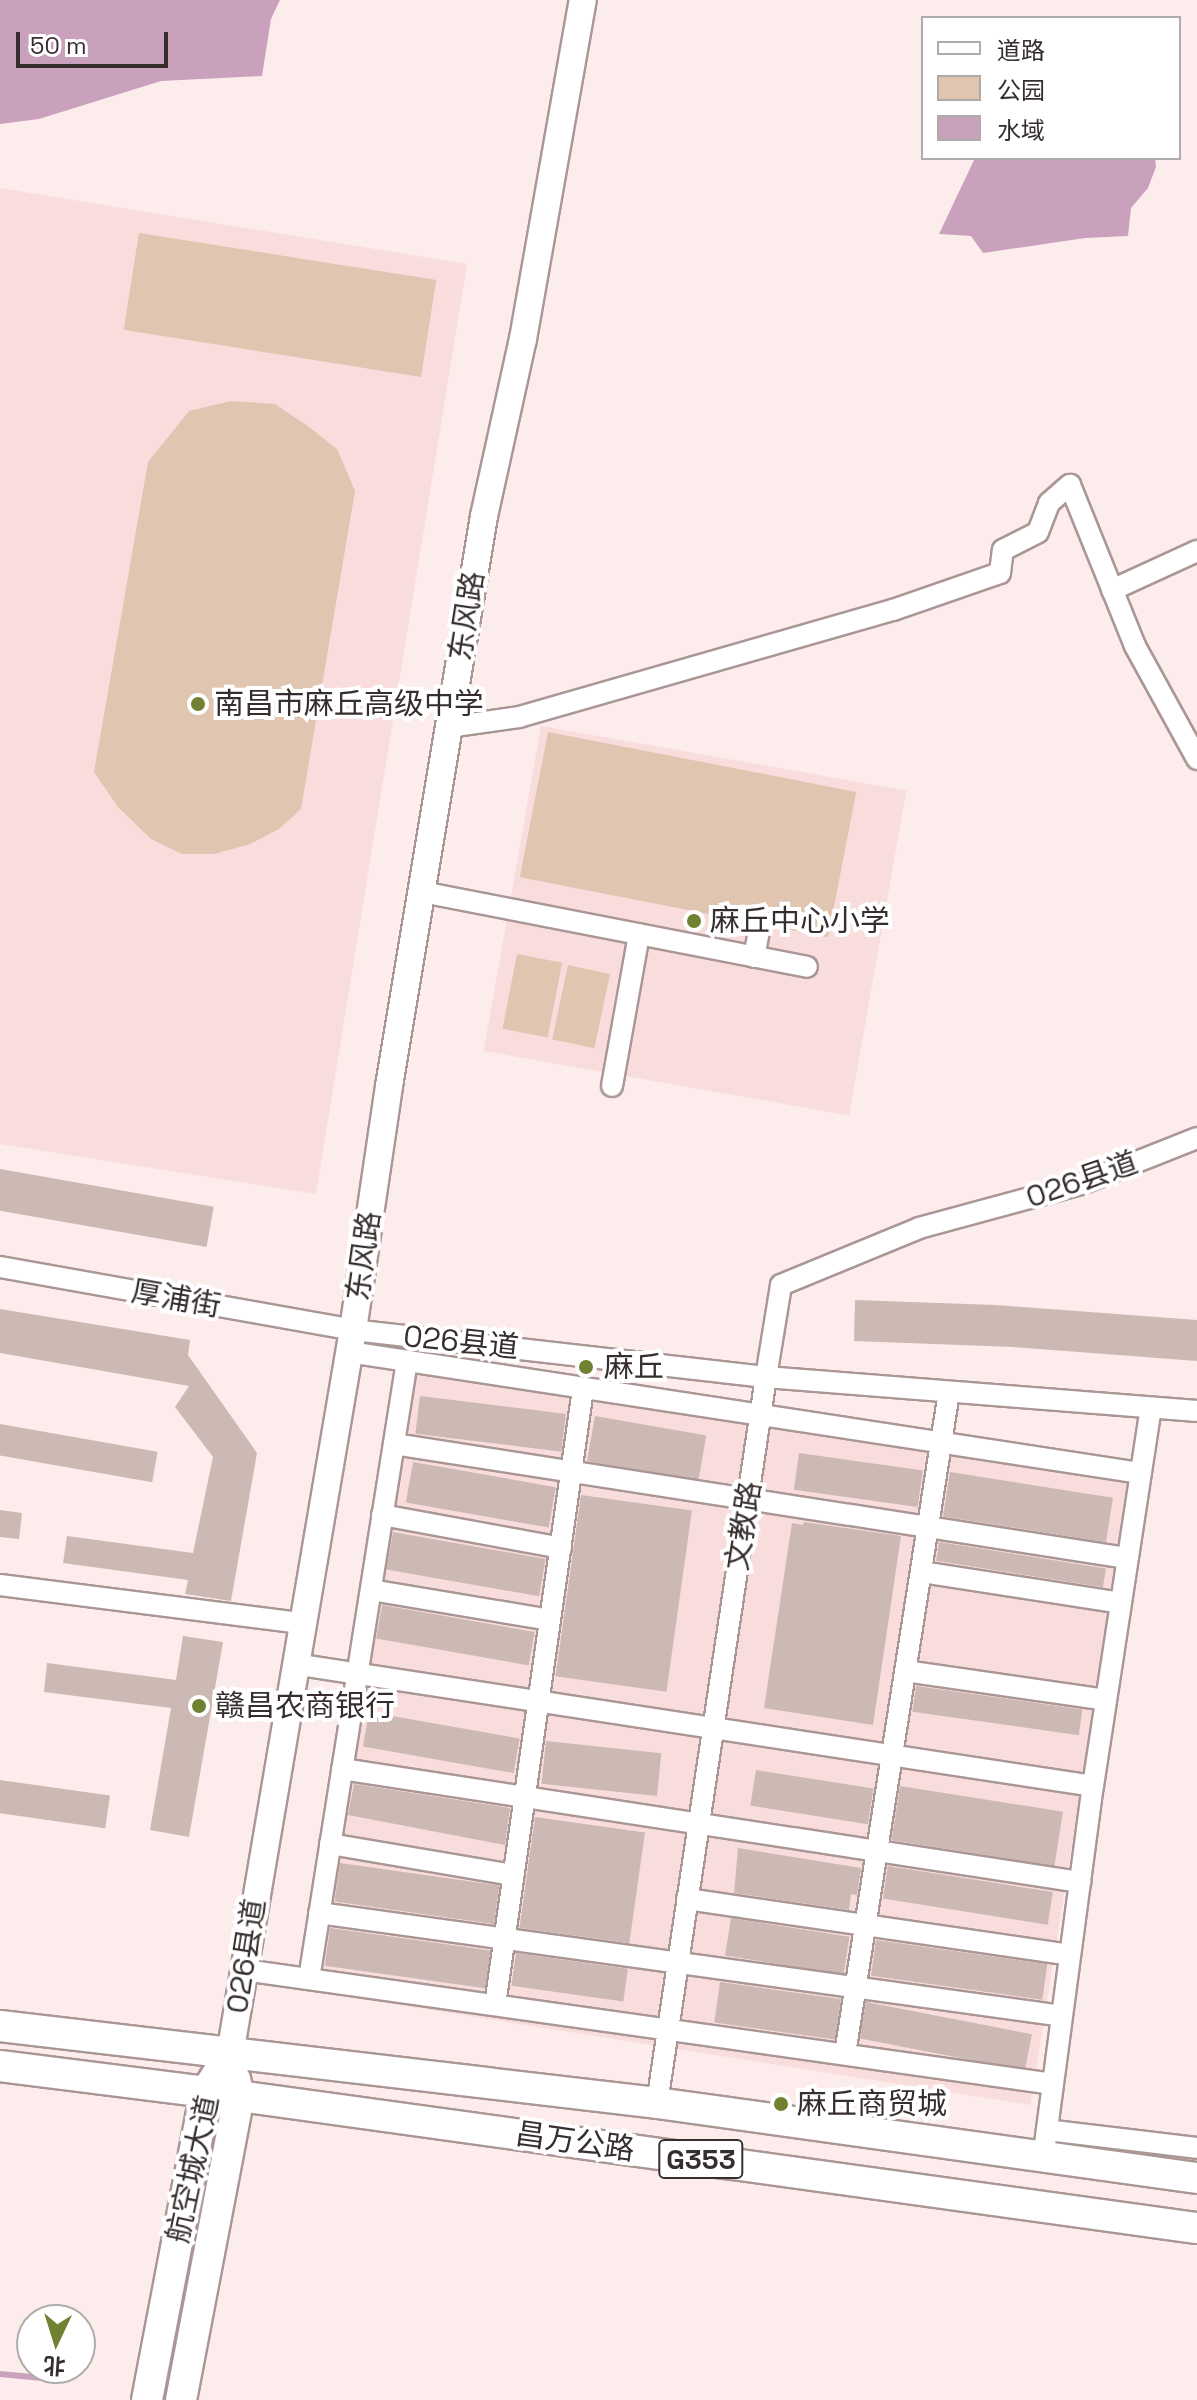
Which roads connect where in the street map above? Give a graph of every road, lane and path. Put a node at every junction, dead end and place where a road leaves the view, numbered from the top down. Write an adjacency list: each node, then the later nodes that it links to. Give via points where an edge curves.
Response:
1 (583, 0): 4 (main road, 东风路)
2 (1197, 551): 3 (street)
3 (1112, 590): 4 (street, via 1070,485 1049,503 1038,532 1003,550 1000,573 893,610 519,717); 5 (street, via 1135,646)
4 (449, 727): 6 (main road, 东风路)
5 (1197, 759)
6 (422, 892): 8 (street); 14 (main road, 东风路)
7 (761, 920): 9 (street)
8 (639, 934): 9 (street); 11 (street)
9 (754, 957): 10 (street)
10 (807, 967)
11 (612, 1086)
12 (1197, 1138): 16 (street, 026县道, via 1081,1184 919,1228 781,1285)
13 (0, 1267): 14 (street, 厚浦街)
14 (351, 1341): 15 (street); 16 (street, 026县道); 36 (main road, 026县道)
15 (407, 1361): 17 (street); 23 (street)
16 (766, 1377): 18 (street); 21 (street, 文教路)
17 (583, 1389): 21 (street); 24 (street)
18 (949, 1392): 19 (street); 22 (street)
19 (1151, 1408): 20 (street); 25 (street)
20 (1197, 1411)
21 (760, 1416): 22 (street); 26 (street, 文教路)
22 (941, 1443): 25 (street); 28 (street)
23 (394, 1444): 24 (street); 27 (street)
24 (572, 1473): 26 (street); 29 (street)
25 (1141, 1473): 30 (street)
26 (748, 1500): 28 (street); 42 (street, 文教路)
27 (382, 1515): 29 (street); 33 (street)
28 (928, 1528): 30 (street); 31 (street)
29 (561, 1548): 35 (street)
30 (1127, 1558): 34 (street)
31 (921, 1572): 34 (street); 38 (street)
32 (0, 1585): 36 (street)
33 (371, 1590): 35 (street); 39 (street)
34 (1121, 1603): 40 (street)
35 (550, 1620): 41 (street)
36 (302, 1623): 37 (main road, 026县道)
37 (294, 1664): 39 (street); 58 (main road, 026县道)
38 (905, 1671): 40 (street); 43 (street)
39 (357, 1674): 41 (street); 44 (street)
40 (1106, 1700): 45 (street)
41 (538, 1702): 42 (street); 46 (street)
42 (712, 1730): 43 (street); 47 (street, 文教路)
43 (892, 1756): 45 (street); 49 (street)
44 (342, 1769): 46 (street); 48 (street)
45 (1093, 1786): 51 (street)
46 (525, 1797): 47 (street); 50 (street)
47 (698, 1823): 49 (street); 52 (street, 文教路)
48 (330, 1844): 50 (street); 53 (street)
49 (877, 1851): 51 (street); 54 (street)
50 (513, 1875): 55 (street)
51 (1080, 1882): 56 (street)
52 (687, 1899): 54 (street); 57 (street, 文教路)
53 (319, 1913): 55 (street); 59 (street)
54 (865, 1925): 56 (street); 60 (street)
55 (504, 1938): 57 (street); 61 (street)
56 (1070, 1955): 62 (street)
57 (678, 1962): 60 (street); 64 (street, 文教路)
58 (244, 1970): 59 (street); 65 (main road, 026县道)
59 (309, 1979): 61 (street)
60 (856, 1987): 62 (street); 66 (street)
61 (495, 2005): 64 (street)
62 (1062, 2016): 68 (street)
63 (0, 2026): 65 (highway, 昌万公路 / G353)
64 (668, 2029): 66 (street); 71 (street, 文教路)
65 (230, 2054): 69 (highway, 航空城大道); 70 (highway, 航空城大道); 71 (highway, 昌万公路 / G353)
66 (845, 2054): 68 (street)
67 (0, 2066): 69 (highway, 昌万公路 / G353)
68 (1053, 2084): 72 (street)
69 (206, 2092): 70 (highway, 昌万公路 / G353); 76 (highway, 航空城大道)
70 (239, 2096): 75 (highway, 昌万公路 / G353); 77 (highway, 航空城大道)
71 (657, 2103): 72 (highway, 昌万公路 / G353)
72 (1045, 2145): 73 (street); 74 (highway, 昌万公路 / G353)
73 (1197, 2148)
74 (1197, 2178)
75 (1197, 2228)
76 (147, 2400)
77 (181, 2400)

